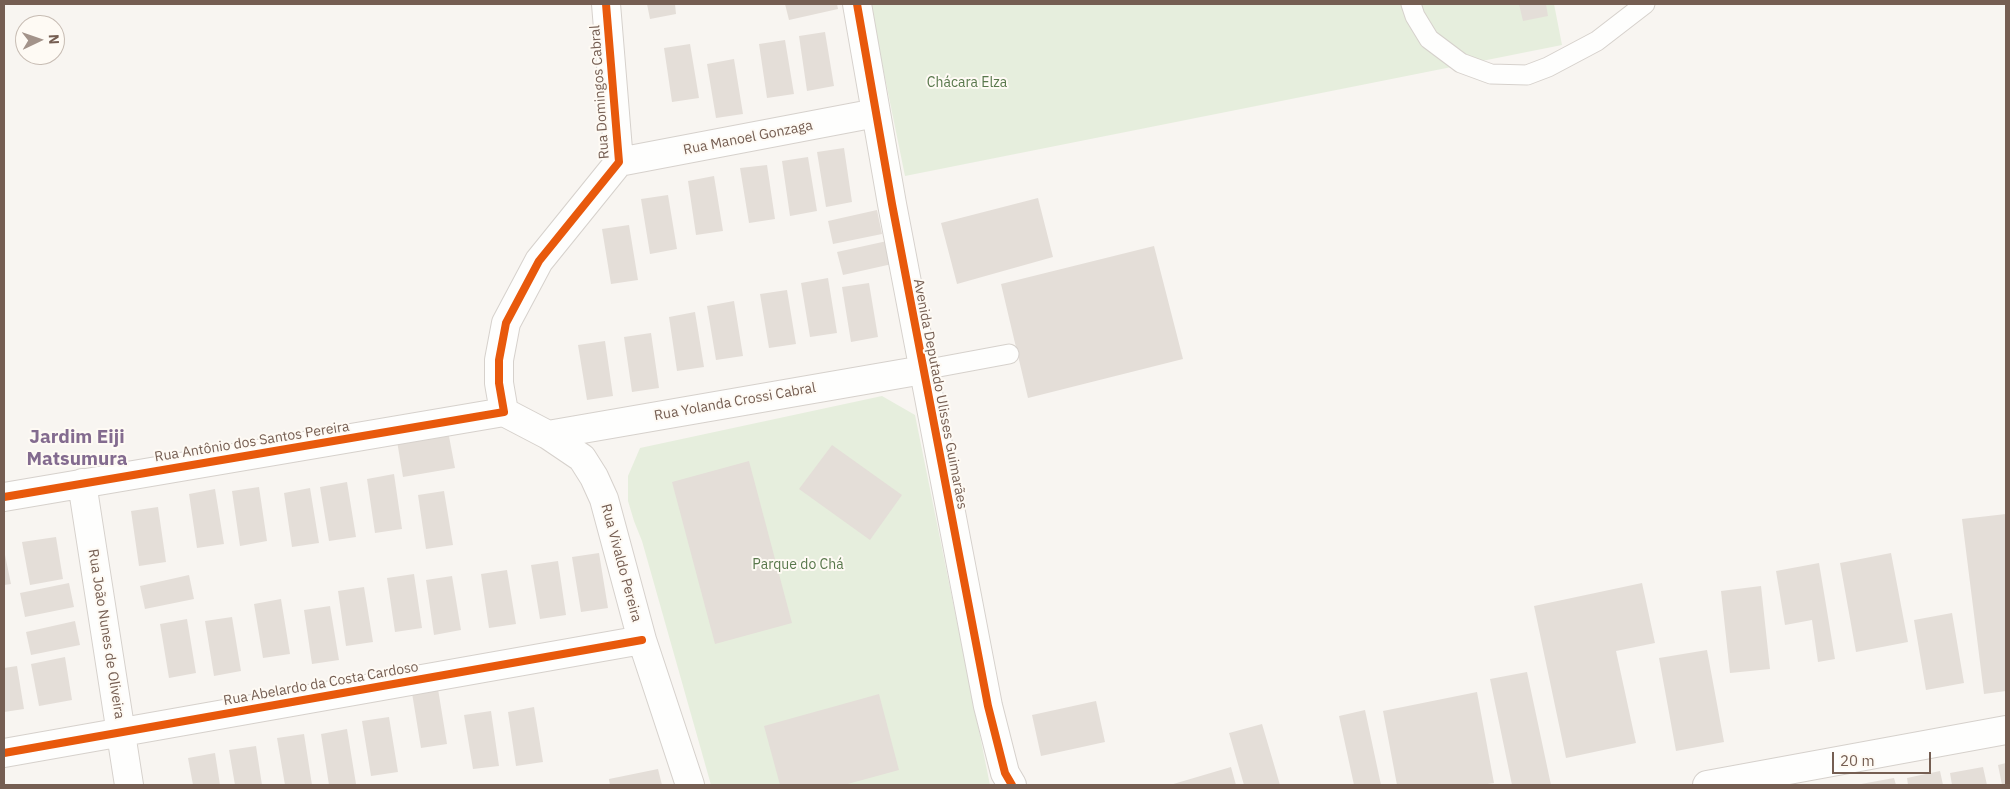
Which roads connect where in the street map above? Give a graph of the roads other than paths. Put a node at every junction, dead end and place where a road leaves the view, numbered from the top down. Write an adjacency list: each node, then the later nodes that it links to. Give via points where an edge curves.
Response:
1 (606, 4): 6 (street, Rua Domingos Cabral)
2 (857, 4): 5 (street, Avenida Deputado Ulisses Guimarães)
3 (1411, 4): 4 (lane, via 1429,39 1461,63 1491,74 1527,75 1597,41)
4 (1645, 4)
5 (876, 113): 6 (street, Rua Manoel Gonzaga); 8 (street, Avenida Deputado Ulisses Guimarães)
6 (619, 162): 9 (street, Rua Domingos Cabral, via 539,261 506,323 499,368)
7 (1009, 354): 8 (lane)
8 (923, 370): 10 (street, Rua Yolanda Crossi Cabral); 20 (street, Avenida Deputado Ulisses Guimarães, via 988,706 1005,773)
9 (504, 412): 10 (street, Rua Vivaldo Pereira); 11 (street, Rua Antônio dos Santos Pereira)
10 (548, 435): 13 (street, Rua Vivaldo Pereira, via 582,458 594,477 604,499)
11 (82, 483): 12 (street, Rua Antônio dos Santos Pereira); 15 (street, Rua João Nunes de Oliveira)
12 (4, 497)
13 (642, 640): 15 (street, Rua Abelardo da Costa Cardoso); 19 (street, Rua Vivaldo Pereira)
14 (2006, 730): 17 (street)
15 (121, 733): 16 (street, Rua Abelardo da Costa Cardoso); 18 (street, Rua João Nunes de Oliveira)
16 (4, 753)
17 (1751, 782): 21 (street)
18 (129, 785)
19 (690, 785)
20 (1012, 785)
21 (1707, 785)

